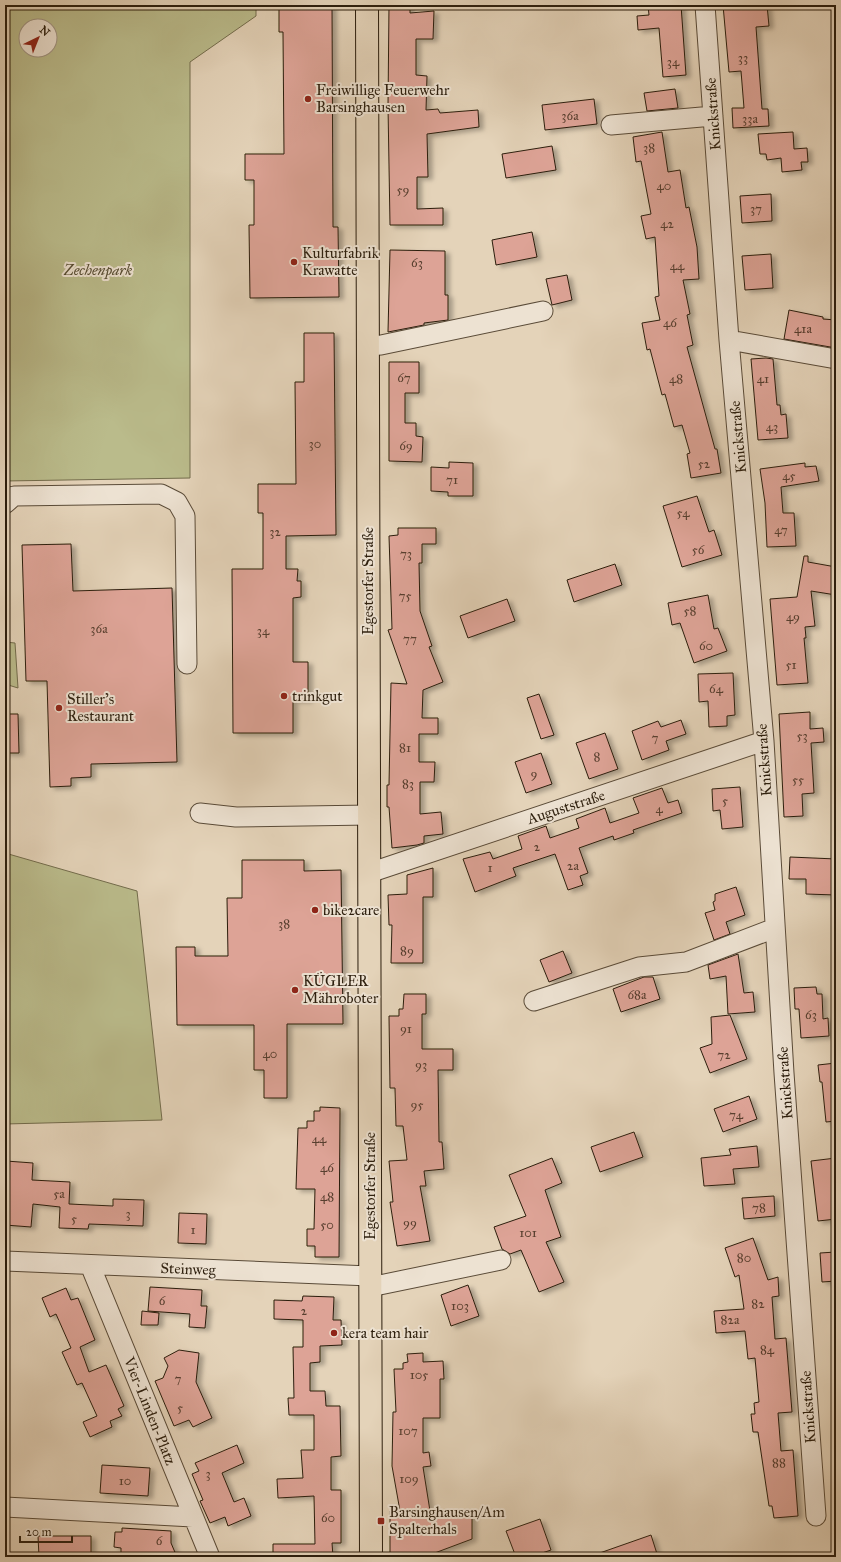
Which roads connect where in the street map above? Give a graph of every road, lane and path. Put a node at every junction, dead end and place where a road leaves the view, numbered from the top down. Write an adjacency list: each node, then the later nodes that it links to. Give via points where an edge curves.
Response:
1 (367, 5): 7 (main road, Egestorfer Straße)
2 (704, 5): 3 (street, Knickstraße)
3 (713, 116): 4 (street); 6 (street, Knickstraße)
4 (612, 125)
5 (543, 311): 7 (street)
6 (729, 340): 8 (street); 11 (street, Knickstraße)
7 (367, 346): 13 (main road, Egestorfer Straße)
8 (836, 359)
9 (5, 504): 10 (street, via 14,496 161,494 177,502 185,516)
10 (187, 664)
11 (764, 741): 14 (street, Auguststraße); 15 (street, Knickstraße)
12 (200, 813): 13 (street, via 236,817)
13 (370, 815): 14 (main road, Egestorfer Straße)
14 (369, 873): 20 (main road, Egestorfer Straße)
15 (775, 928): 16 (street, via 686,962 639,967); 22 (street, Knickstraße)
16 (534, 1001)
17 (501, 1260): 20 (street, Steinweg)
18 (5, 1261): 19 (street, Steinweg)
19 (90, 1265): 20 (street, Steinweg); 23 (street, Vier-Linden-Platz)
20 (370, 1282): 25 (main road, Egestorfer Straße)
21 (5, 1507): 23 (street)
22 (816, 1516)
23 (193, 1517): 24 (street, Vier-Linden-Platz)
24 (210, 1557)
25 (371, 1557)

